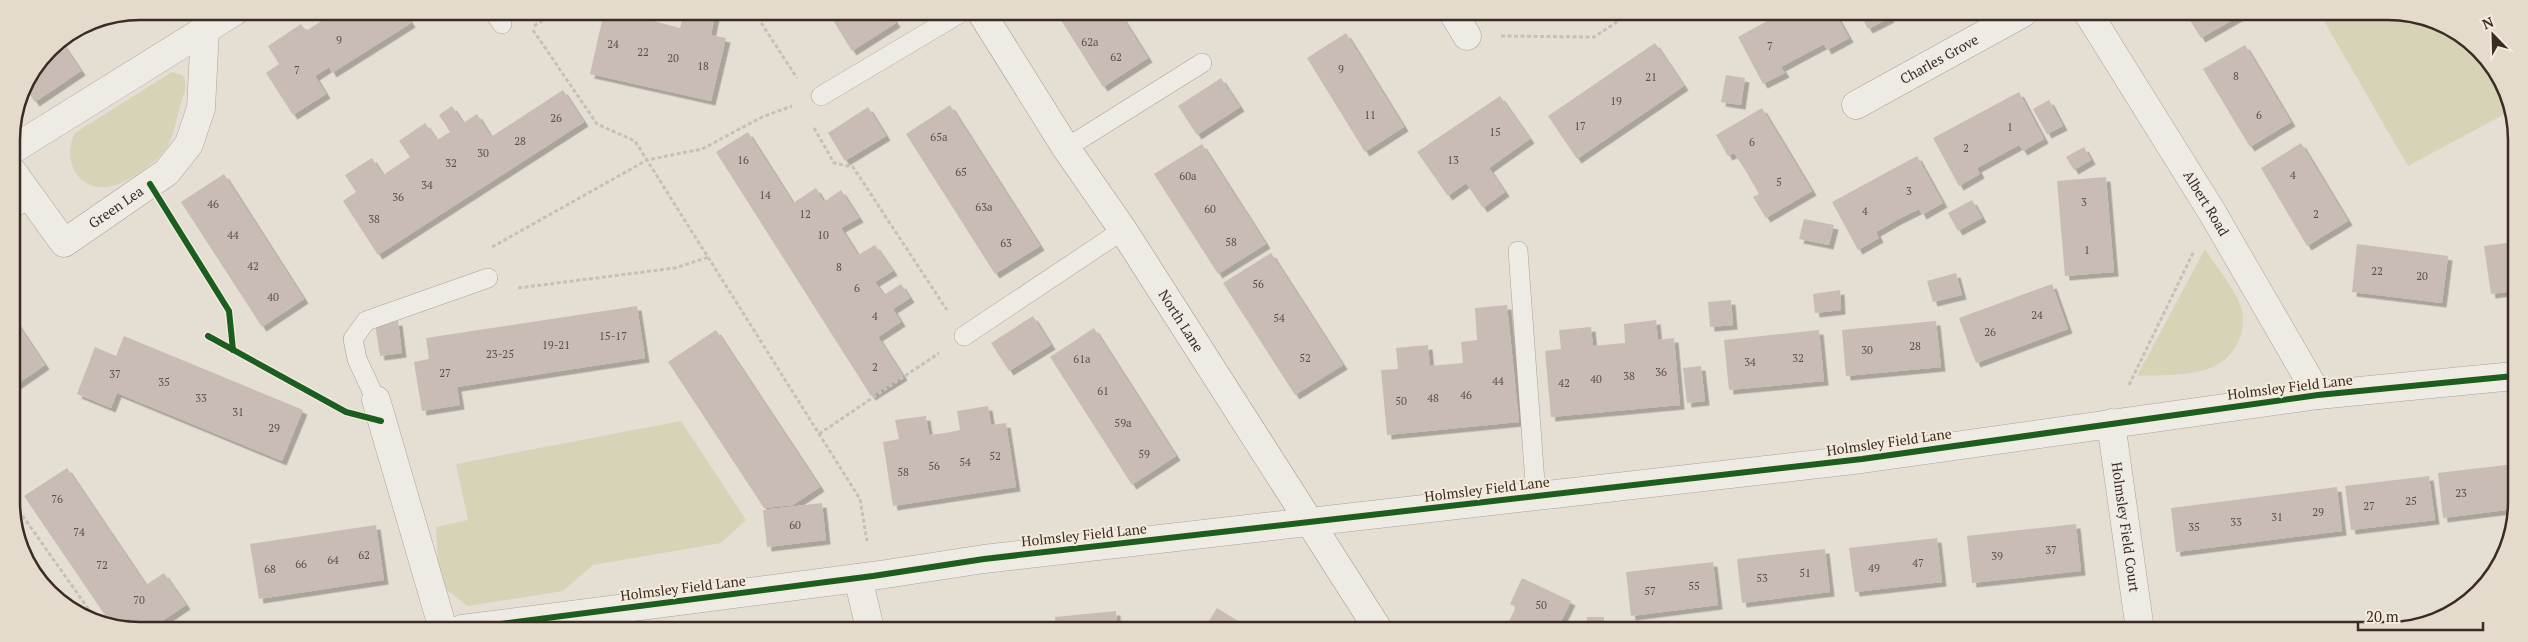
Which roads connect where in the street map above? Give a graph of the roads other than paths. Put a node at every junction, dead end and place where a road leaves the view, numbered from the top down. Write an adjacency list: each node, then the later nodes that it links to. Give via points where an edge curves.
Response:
1 (221, 20): 7 (street)
2 (949, 20): 10 (lane)
3 (986, 20): 13 (street, North Lane)
4 (1457, 20): 8 (street)
5 (2010, 20): 11 (street, Charles Grove)
6 (2092, 20): 20 (street, Albert Road, via 2212,212)
7 (206, 30): 12 (street); 14 (street, Green Lea, via 201,108 189,144 167,172 64,243)
8 (1467, 36)
9 (1202, 63): 13 (lane)
10 (821, 96)
11 (1856, 105)
12 (20, 145)
13 (1066, 148): 15 (street, North Lane)
14 (22, 204)
15 (1123, 230): 18 (lane); 24 (street, North Lane)
16 (1518, 251): 23 (lane)
17 (488, 278): 21 (lane, via 366,321 353,339 357,359)
18 (964, 336)
19 (2508, 377): 20 (street, Holmsley Field Lane)
20 (2318, 395): 22 (street, Holmsley Field Lane)
21 (376, 400): 26 (street)
22 (2111, 423): 23 (street, Holmsley Field Lane, via 1862,459); 30 (street, Holmsley Field Court)
23 (1536, 496): 24 (street, Holmsley Field Lane)
24 (1311, 523): 25 (street, Holmsley Field Lane, via 984,559); 29 (street, North Lane)
25 (865, 577): 27 (street, Holmsley Field Lane); 28 (street)
26 (441, 622)
27 (509, 622)
28 (869, 622)
29 (1373, 622)
30 (2139, 622)

